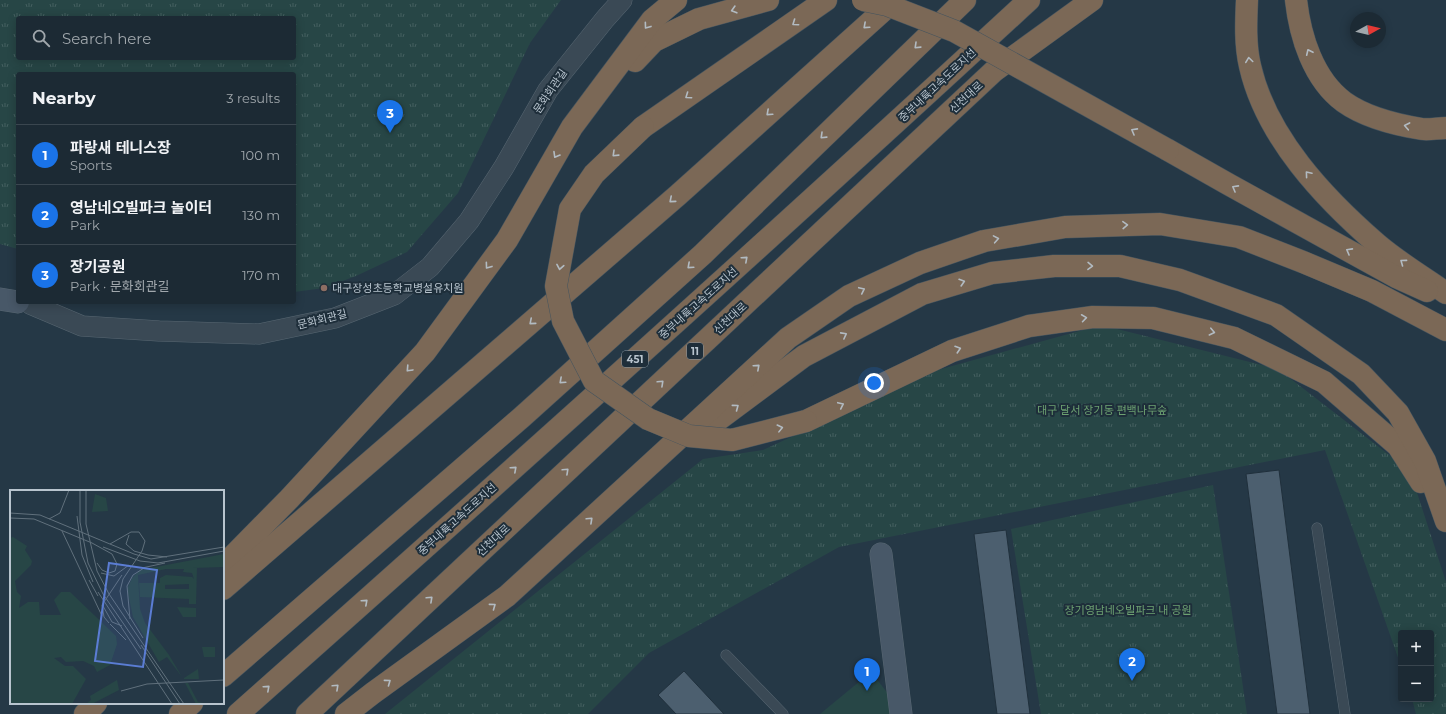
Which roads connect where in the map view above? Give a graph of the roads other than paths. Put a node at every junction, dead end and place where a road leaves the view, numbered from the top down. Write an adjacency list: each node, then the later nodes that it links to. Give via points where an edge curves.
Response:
1 (622, 0): 18 (street, 문화회관길, via 548,90 504,167 469,221 430,267 394,295 335,318 260,334 82,326)
2 (676, 0): 12 (highway, one-way to 12, via 652,20)
3 (768, 0): 12 (highway, one-way to 12, via 699,19 654,41)
4 (826, 0): 21 (highway, one-way to 21, bridge, via 643,127 594,174 570,209 556,286 563,321 594,381 648,419 690,436 732,440 806,421 952,351 1029,326 1094,317 1153,318 1234,338 1324,382 1398,446)
5 (863, 0): 16 (highway, one-way to 5, bridge, via 1396,277 954,31 887,5)
6 (895, 0): 25 (highway, one-way to 25, via 678,195)
7 (965, 0): 27 (highway, one-way to 27, via 692,265 522,418)
8 (1029, 0): 32 (highway, 중부내륙고속도로지선 / 451, one-way to 8, via 530,455)
9 (1092, 0): 33 (highway, 신천대로 / 11, one-way to 9, via 994,71)
10 (1247, 0): 14 (highway, one-way to 10, via 1378,244 1332,201 1302,167 1280,136 1260,100 1250,66 1246,30)
11 (1296, 0): 13 (highway, one-way to 11, via 1423,129 1382,120 1345,103 1317,69 1306,46)
12 (572, 128): 24 (highway, one-way to 24, via 507,240 425,352)
13 (1446, 128)
14 (1446, 293)
15 (0, 299): 17 (street, 문화회관길)
16 (1446, 300)
17 (16, 301)
18 (28, 304)
19 (1446, 330): 20 (highway, one-way to 19, via 788,338 849,296 920,263 984,241 1065,227 1160,224 1239,237 1372,291)
20 (615, 497): 21 (highway, one-way to 21, via 804,356 922,294 992,273 1054,266 1120,266 1180,280 1276,315 1361,374 1398,413 1425,461); 34 (highway, one-way to 20, via 507,596)
21 (1446, 521)
22 (1317, 528): 37 (lane)
23 (881, 554): 36 (street)
24 (224, 565)
25 (224, 588)
26 (726, 655): 35 (lane)
27 (224, 675)
28 (95, 704): 30 (highway)
29 (191, 704): 31 (highway)
30 (85, 714)
31 (180, 714)
32 (238, 714)
33 (307, 714)
34 (346, 714)
35 (783, 714)
36 (901, 714)
37 (1345, 714)

